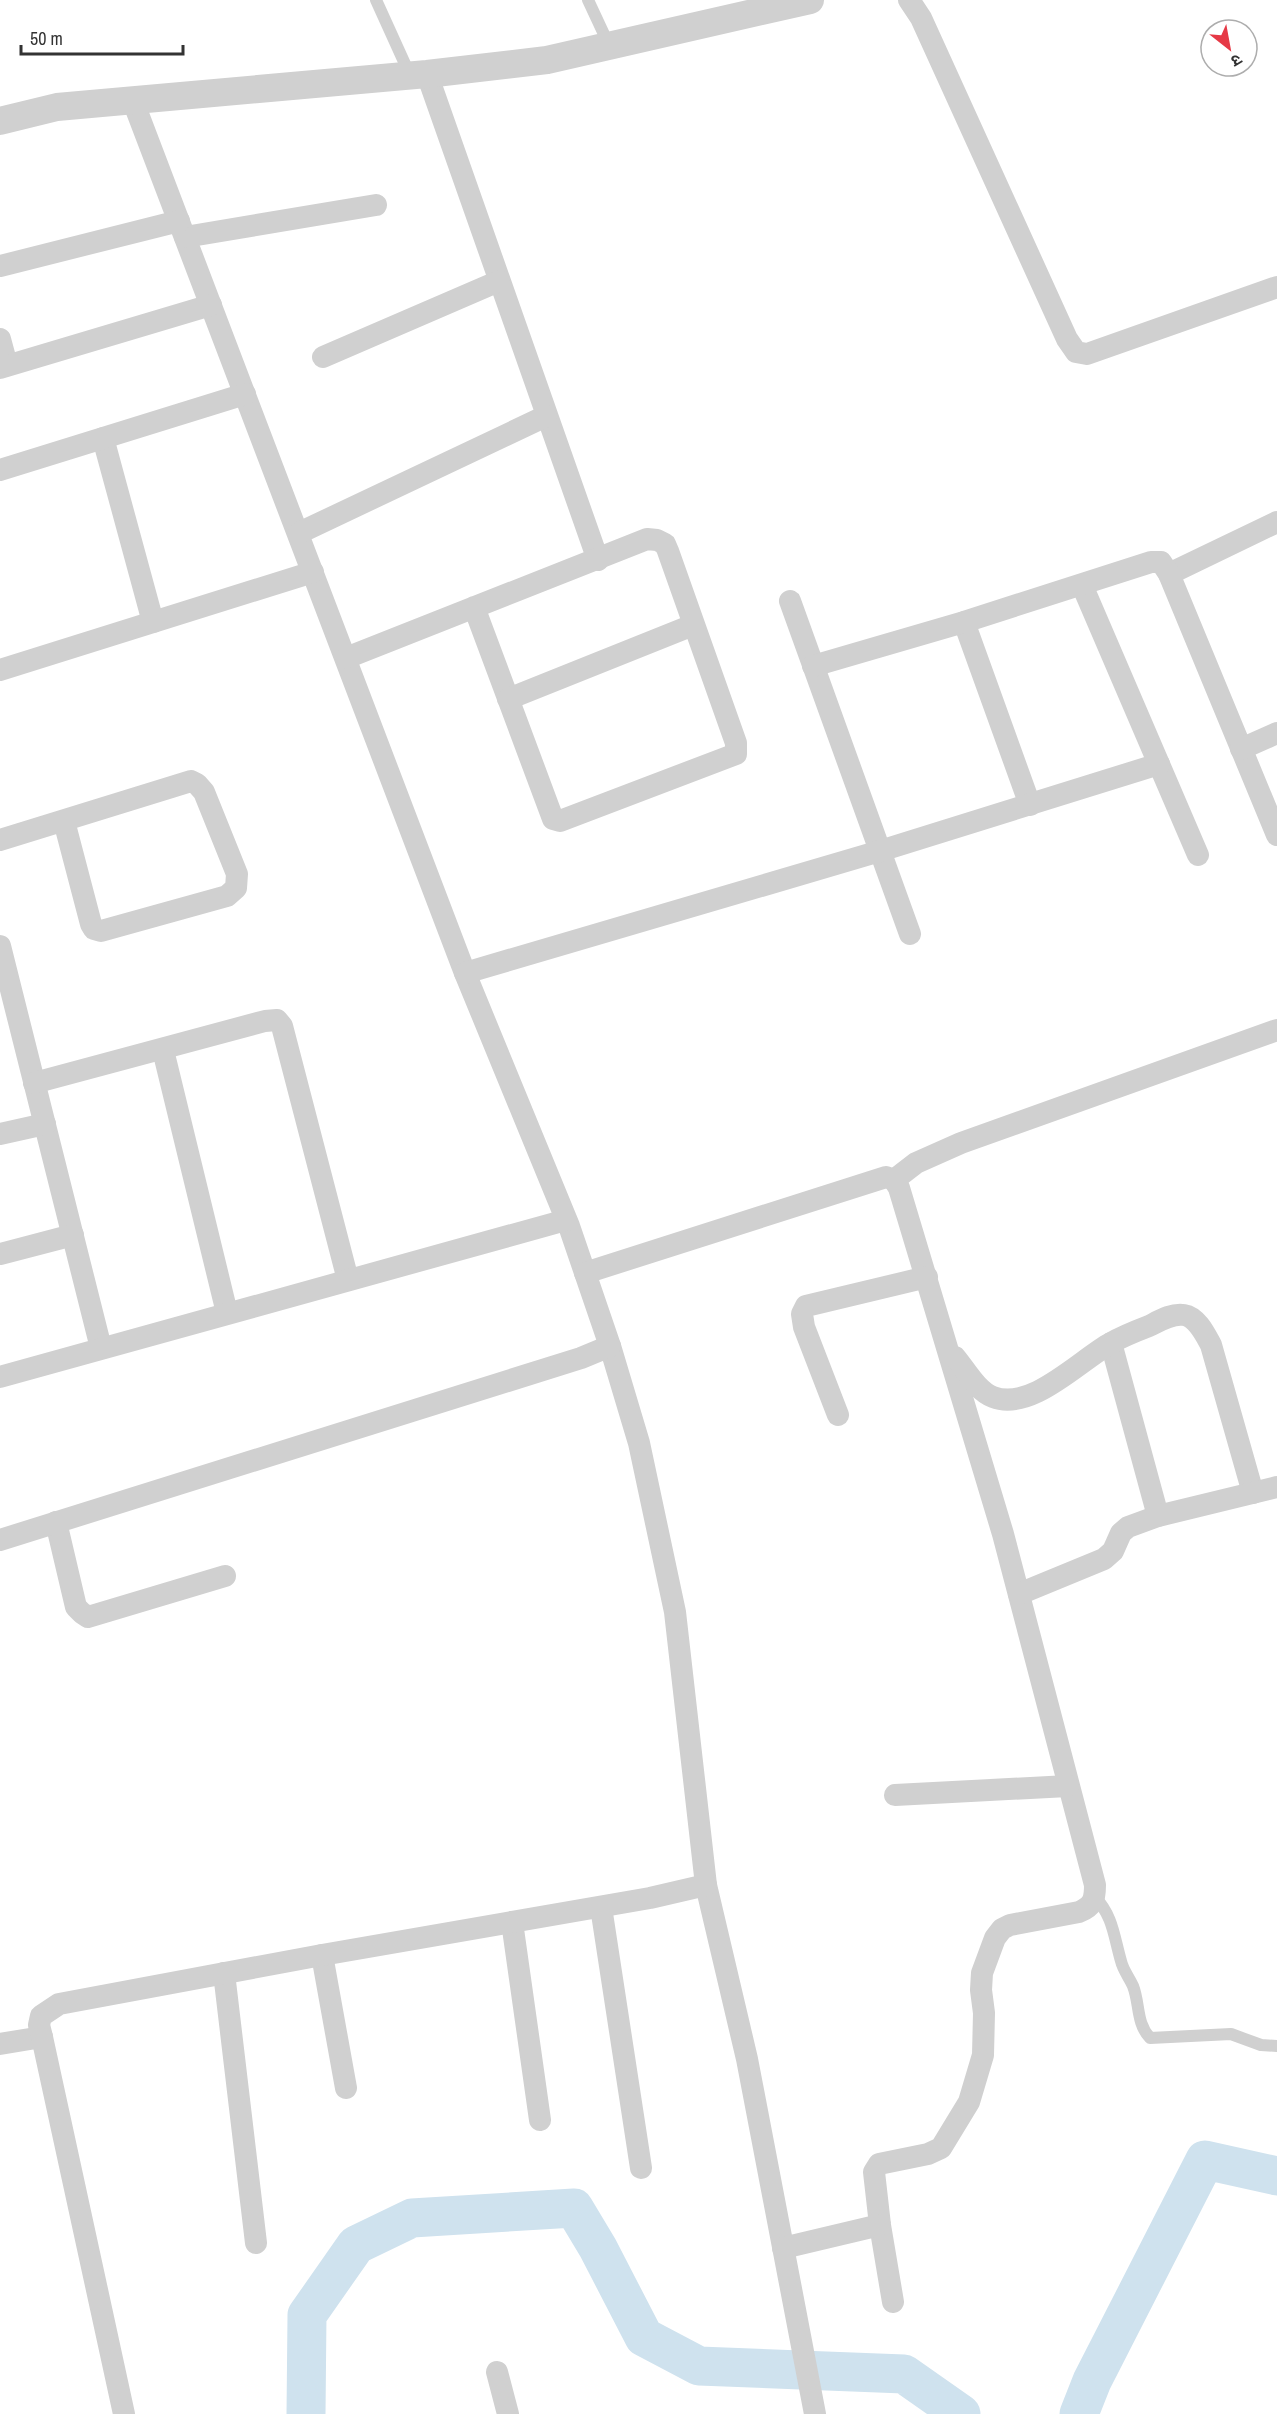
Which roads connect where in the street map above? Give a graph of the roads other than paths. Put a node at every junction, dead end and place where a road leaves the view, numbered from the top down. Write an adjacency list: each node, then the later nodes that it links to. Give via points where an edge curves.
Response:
1 (376, 0): 6 (lane)
2 (588, 0): 5 (lane)
3 (810, 0): 5 (street)
4 (909, 0): 13 (street, via 921,18 1076,352 1086,354)
5 (609, 46): 6 (street, via 548,60)
6 (419, 75): 7 (street); 12 (street)
7 (133, 101): 8 (street, via 57,107); 10 (street)
8 (0, 122)
9 (376, 205): 10 (street)
10 (182, 229): 11 (street); 14 (street)
11 (0, 266)
12 (499, 281): 16 (street); 19 (street)
13 (1277, 287)
14 (211, 305): 17 (street); 18 (street)
15 (0, 339): 17 (street)
16 (323, 357)
17 (4, 367)
18 (245, 394): 20 (street); 23 (street)
19 (546, 416): 23 (street); 24 (street)
20 (103, 438): 21 (street); 30 (street)
21 (0, 470)
22 (1277, 522): 26 (street)
23 (298, 533): 25 (street)
24 (598, 560): 29 (street); 32 (street, via 647,539 665,544)
25 (314, 572): 30 (street); 33 (street)
26 (1169, 574): 27 (street, via 1161,562 1151,562); 38 (street)
27 (1082, 585): 31 (street); 39 (street)
28 (790, 601): 34 (street)
29 (474, 608): 33 (street); 36 (street)
30 (153, 622): 35 (street)
31 (964, 622): 34 (street); 40 (street)
32 (693, 626): 36 (street); 36 (street, via 736,743 736,754 721,761 560,821 553,819)
33 (346, 657): 48 (street)
34 (813, 666): 44 (street)
35 (0, 669)
36 (508, 699)
37 (1277, 733): 38 (street)
38 (1241, 748): 42 (street)
39 (1159, 764): 40 (street); 45 (street)
40 (1030, 805): 44 (street)
41 (64, 821): 41 (street, via 94,929 101,931 227,896 236,888 237,874 204,792 190,781); 43 (street)
42 (1277, 835)
43 (0, 840)
44 (880, 851): 46 (street); 48 (street)
45 (1198, 855)
46 (910, 934)
47 (0, 946): 51 (street)
48 (465, 973): 55 (street)
49 (1276, 1037): 54 (street, via 960,1143 916,1163)
50 (163, 1050): 51 (street); 60 (street, via 265,1021 277,1020 282,1026); 61 (street)
51 (34, 1083): 52 (street)
52 (45, 1124): 53 (street); 56 (street)
53 (0, 1134)
54 (894, 1180): 58 (street, via 886,1177); 59 (street)
55 (567, 1220): 58 (street); 60 (street)
56 (73, 1235): 57 (street); 64 (street)
57 (0, 1254)
58 (585, 1272): 63 (street)
59 (927, 1277): 65 (street); 67 (street, via 806,1306 802,1314 804,1327)
60 (348, 1280): 61 (street)
61 (227, 1313): 64 (street)
62 (1111, 1343): 65 (street, via 1050,1385 1014,1399 993,1398 980,1389); 69 (street, via 1168,1317 1183,1315 1193,1319 1211,1345); 70 (street)
63 (610, 1346): 71 (street); 77 (street, via 639,1443 675,1612)
64 (101, 1348): 66 (street)
65 (948, 1349): 74 (street)
66 (0, 1377)
67 (838, 1415)
68 (1277, 1486): 69 (street)
69 (1253, 1492): 70 (street)
70 (1158, 1516): 74 (street, via 1128,1527 1104,1559)
71 (56, 1522): 72 (street); 73 (street, via 76,1607 88,1617)
72 (0, 1540)
73 (225, 1576)
74 (1019, 1594): 75 (street)
75 (1068, 1786): 76 (street); 78 (street, via 1095,1885)
76 (895, 1795)
77 (706, 1885): 79 (street); 91 (street, via 747,2059)
78 (1095, 1898): 85 (lane, via 1113,1925 1121,1963 1150,2038 1231,2034 1261,2045); 89 (street, via 1090,1907 1079,1912 1010,1925 995,1938 982,1973 983,2055 969,2102 941,2148 879,2164 874,2172)
79 (601, 1906): 80 (street); 88 (street)
80 (512, 1922): 81 (street); 87 (street)
81 (322, 1955): 82 (street); 86 (street)
82 (224, 1973): 83 (street, via 59,2004 41,2016); 90 (street)
83 (42, 2037): 84 (street); 94 (street)
84 (0, 2044)
85 (1277, 2046)
86 (346, 2088)
87 (540, 2120)
88 (641, 2168)
89 (880, 2225): 91 (street); 92 (street)
90 (256, 2243)
91 (783, 2248): 96 (street)
92 (893, 2302)
93 (497, 2372): 95 (street)
94 (124, 2414)
95 (508, 2414)
96 (815, 2414)

